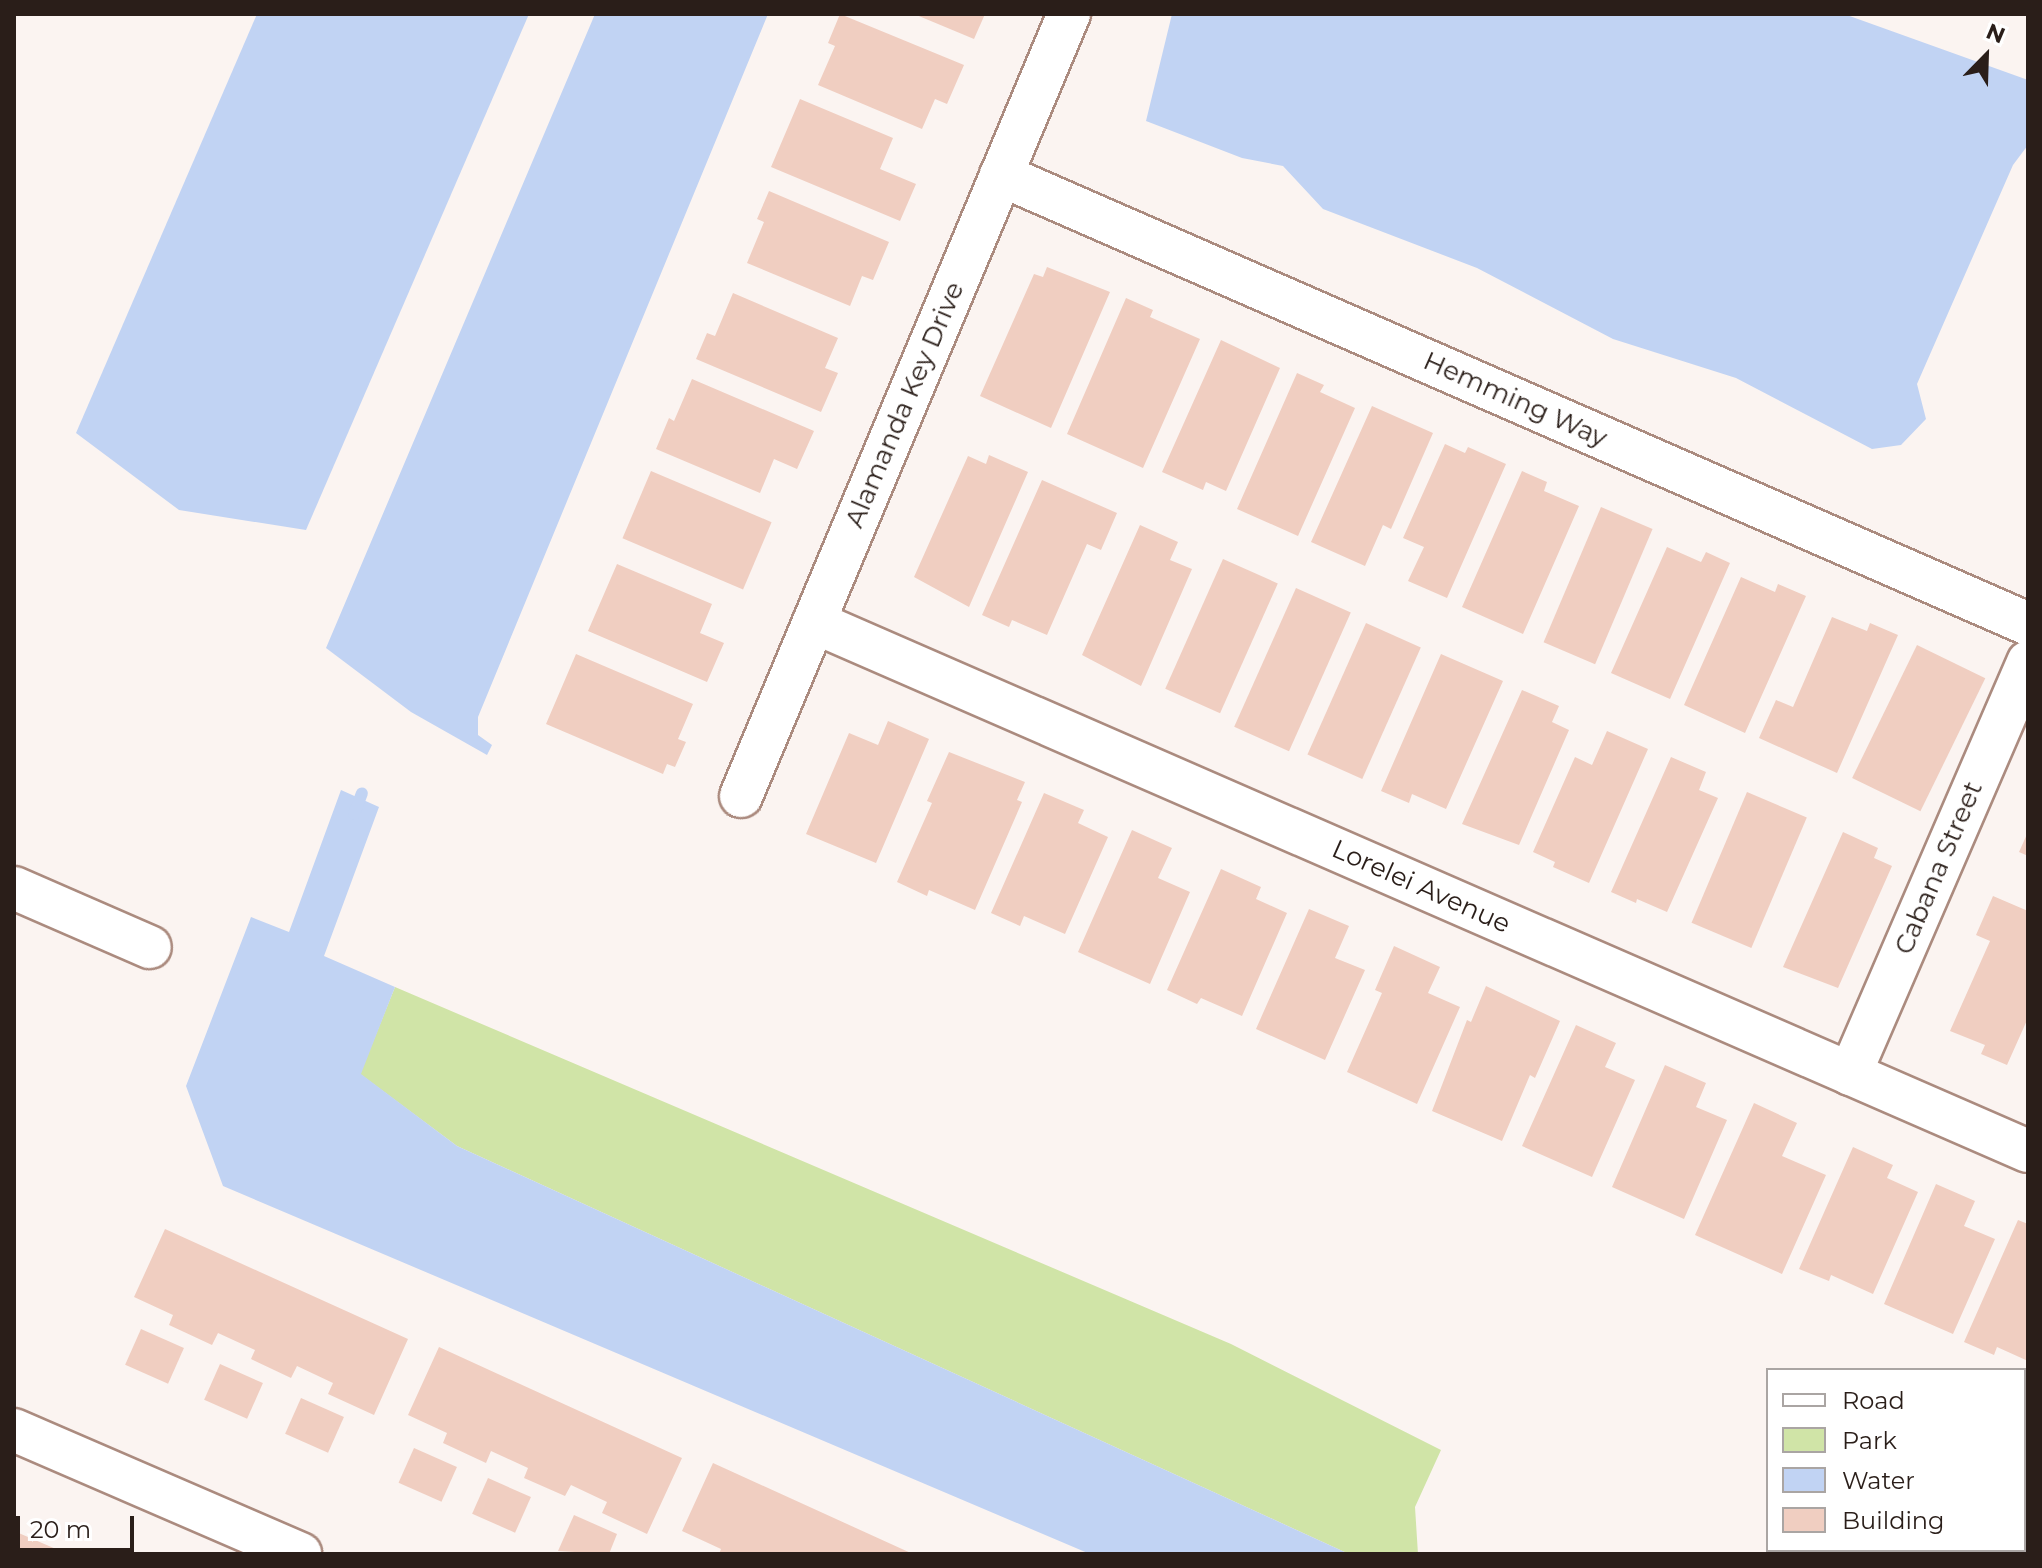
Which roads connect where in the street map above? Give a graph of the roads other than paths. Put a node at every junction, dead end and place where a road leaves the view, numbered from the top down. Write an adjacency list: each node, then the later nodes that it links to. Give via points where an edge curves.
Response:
1 (1069, 14): 2 (street, Alamanda Key Drive)
2 (1001, 175): 3 (street, Alamanda Key Drive); 4 (street, Hemming Way)
3 (814, 622): 6 (street, Alamanda Key Drive); 9 (street, Lorelei Avenue)
4 (2028, 624)
5 (2028, 662): 9 (street, Cabana Street)
6 (741, 796)
7 (14, 888): 8 (street)
8 (150, 947)
9 (1850, 1074): 10 (street, Lorelei Avenue)
10 (2028, 1151)
11 (14, 1430): 12 (street)
12 (300, 1554)

